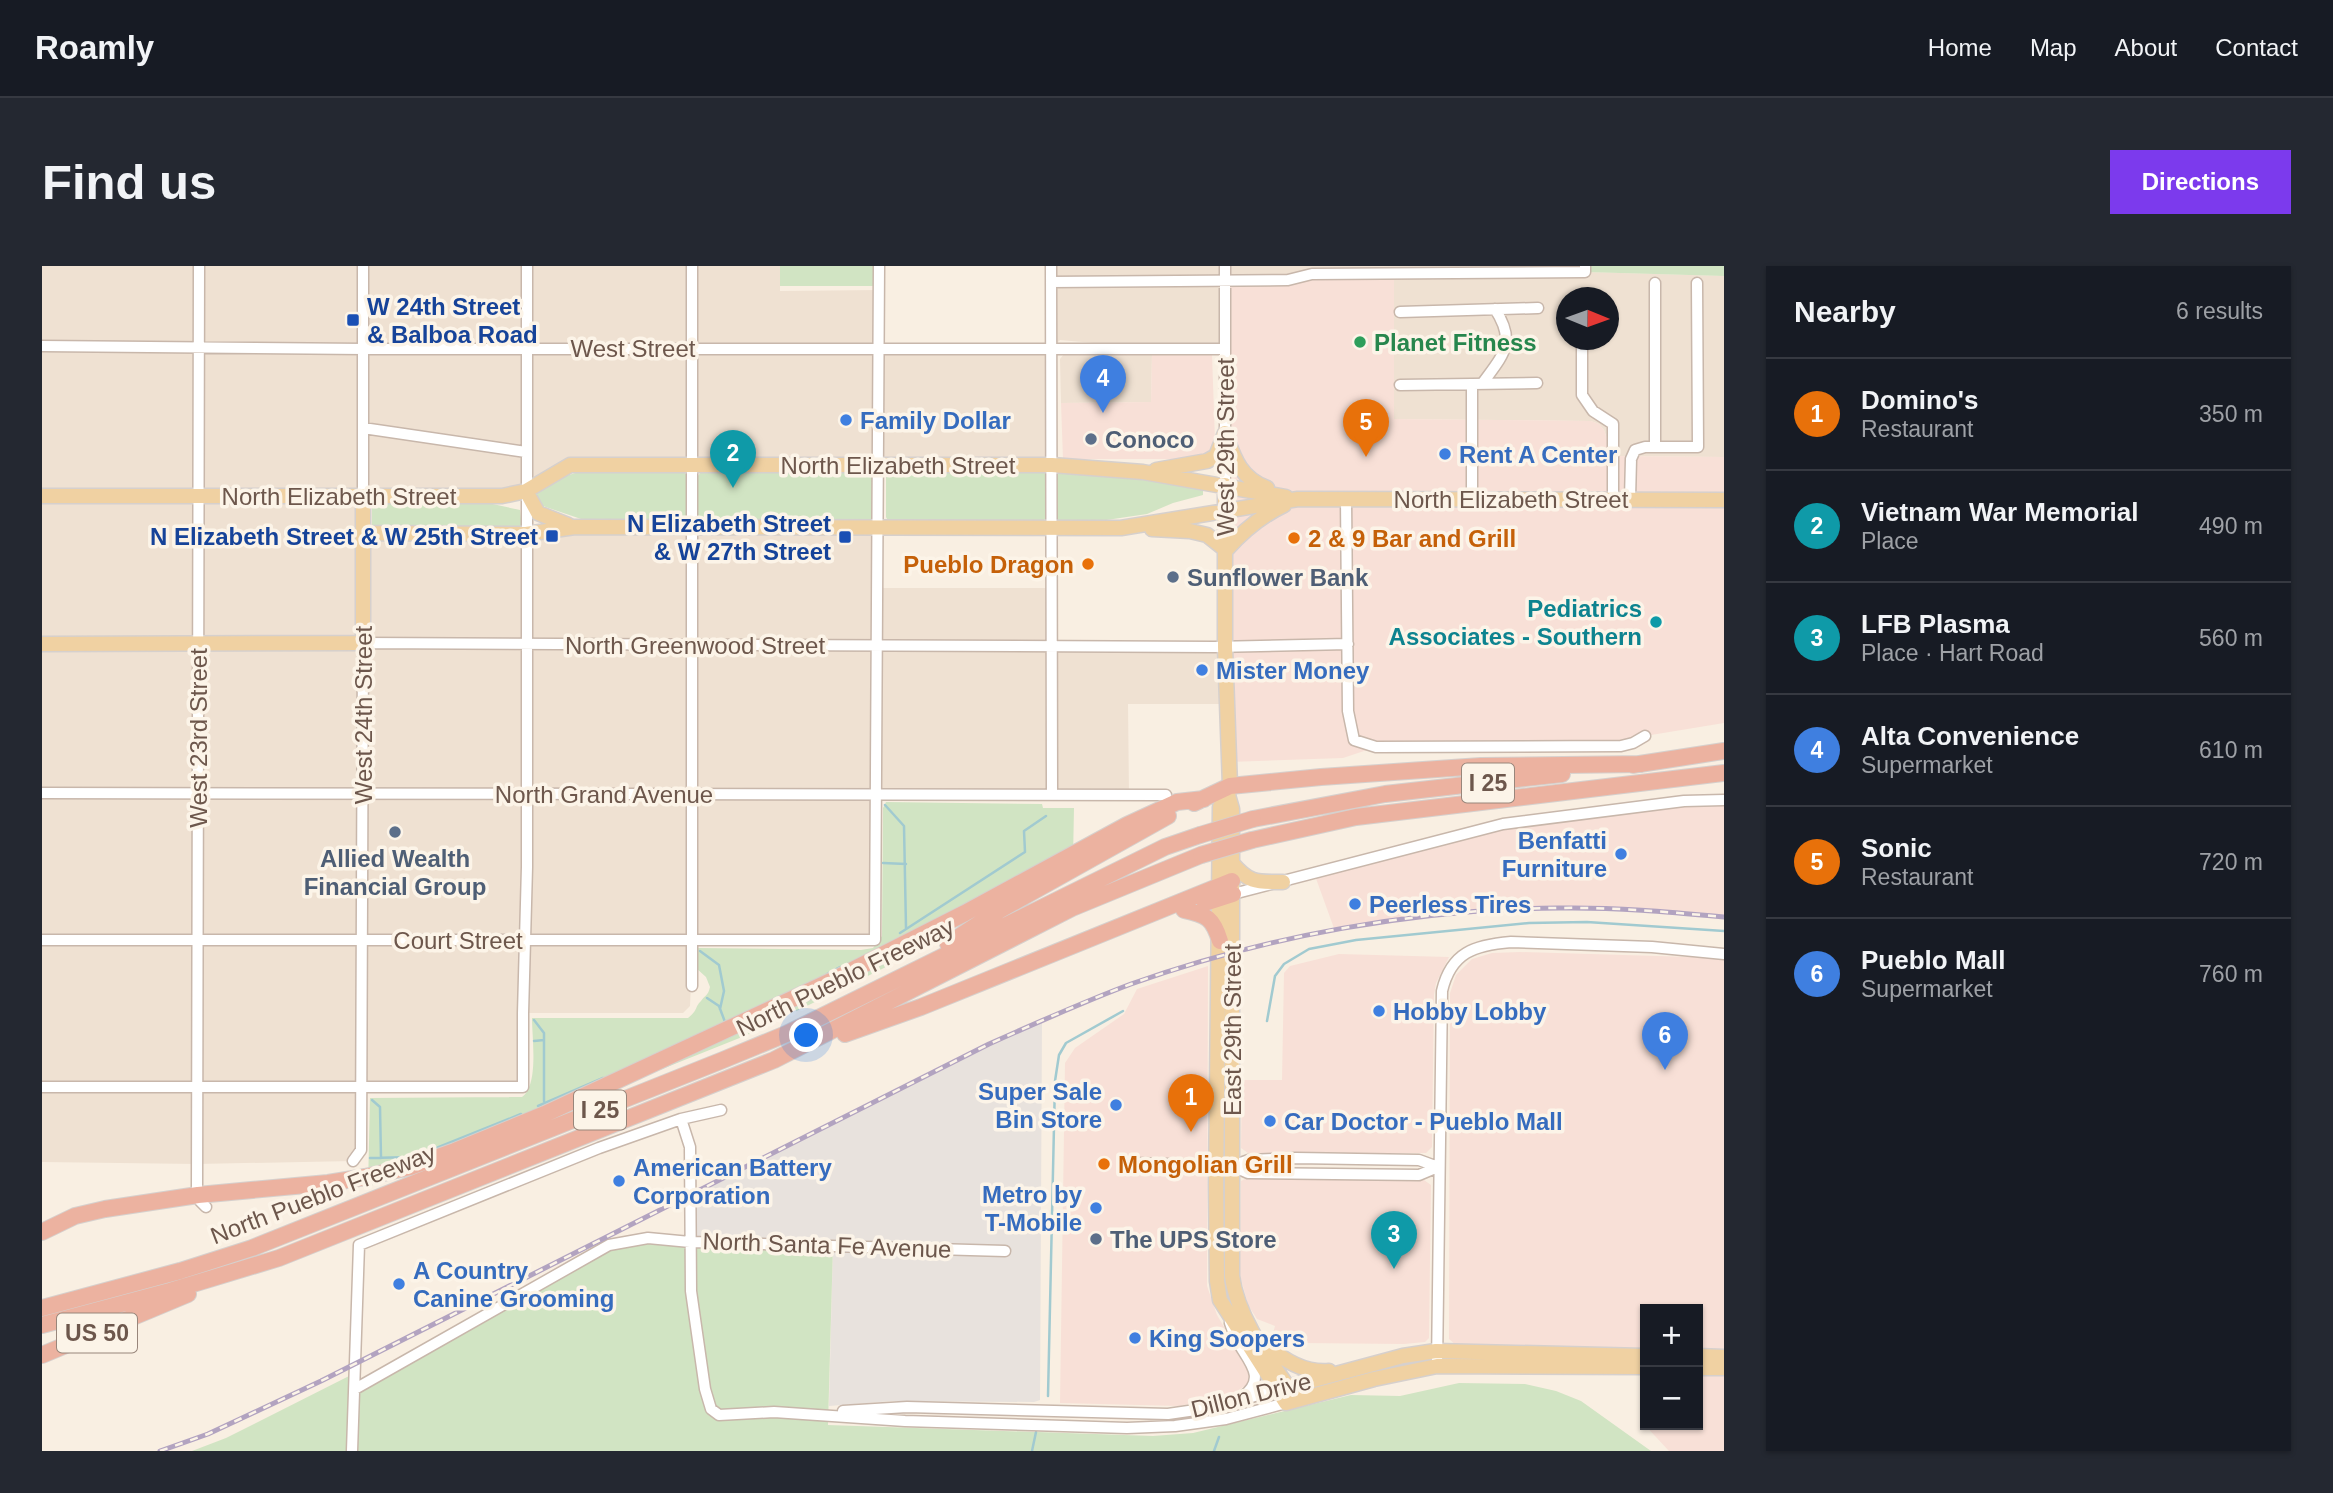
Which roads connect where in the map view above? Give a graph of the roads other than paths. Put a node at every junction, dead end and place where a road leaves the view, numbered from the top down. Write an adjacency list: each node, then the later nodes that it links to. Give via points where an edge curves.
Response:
1 (199, 266): 18 (street, West 23rd Street)
2 (363, 266): 23 (street, West 24th Street)
3 (527, 266): 19 (street)
4 (692, 266): 20 (street)
5 (879, 266): 21 (street)
6 (1051, 266): 11 (street)
7 (1225, 266): 10 (street, West 29th Street)
8 (1585, 269): 9 (street)
9 (1427, 270): 10 (street)
10 (1225, 280): 11 (street); 24 (street, West 29th Street)
11 (1051, 282): 22 (street)
12 (1655, 283): 31 (street)
13 (1698, 283): 31 (street, via 1698,447)
14 (1538, 308): 15 (street)
15 (1495, 309): 16 (street); 27 (street, via 1506,326 1506,343 1503,355)
16 (1400, 312)
17 (42, 346): 18 (street, West Street)
18 (198, 347): 23 (street, West Street); 39 (street, West 23rd Street)
19 (526, 347): 20 (street, West Street); 23 (street, West Street); 32 (street)
20 (693, 348): 21 (street, West Street); 33 (street)
21 (879, 348): 22 (street, West Street); 35 (street)
22 (1052, 348): 24 (street, West Street); 34 (street)
23 (363, 349): 29 (street, West 24th Street)
24 (1225, 349): 30 (street, West 29th Street)
25 (1582, 350): 45 (street, via 1582,394 1593,411 1613,424)
26 (1538, 383): 27 (street)
27 (1477, 384): 28 (street); 44 (street)
28 (1400, 385)
29 (363, 428): 32 (street); 41 (street, West 24th Street)
30 (1225, 433): 36 (main road, via 1216,456 1207,461); 37 (street, West 29th Street); 42 (main road, via 1237,466 1248,478)
31 (1655, 446): 46 (street, via 1635,450 1630,459)
32 (526, 452): 38 (street)
33 (692, 465): 35 (main road, North Elizabeth Street); 38 (main road, North Elizabeth Street, via 570,465); 50 (street)
34 (1052, 465): 35 (main road, North Elizabeth Street); 36 (main road, North Elizabeth Street); 52 (street)
35 (880, 466): 51 (street)
36 (1143, 472): 37 (main road, North Elizabeth Street)
37 (1225, 485): 42 (main road, North Elizabeth Street); 48 (main road, West 29th Street)
38 (526, 491): 41 (main road, North Elizabeth Street, via 502,496); 49 (main road, via 538,513); 55 (street)
39 (199, 495): 40 (main road, North Elizabeth Street); 41 (main road, North Elizabeth Street); 60 (street, West 23rd Street)
40 (42, 496)
41 (363, 496): 54 (main road, West 24th Street)
42 (1298, 499): 43 (main road, North Elizabeth Street); 48 (main road, North Elizabeth Street); 56 (main road, via 1269,512)
43 (1346, 499): 44 (main road, North Elizabeth Street); 59 (street)
44 (1472, 499): 45 (main road, North Elizabeth Street)
45 (1614, 499): 46 (main road, North Elizabeth Street)
46 (1630, 499): 47 (main road, North Elizabeth Street)
47 (1724, 500)
48 (1225, 510): 53 (main road, North Elizabeth Street); 56 (main road, West 29th Street)
49 (575, 527): 50 (main road, North Elizabeth Street); 55 (main road, North Elizabeth Street)
50 (692, 527): 51 (main road, North Elizabeth Street); 62 (street)
51 (878, 528): 52 (main road, North Elizabeth Street); 63 (street)
52 (1052, 528): 53 (main road, North Elizabeth Street); 64 (street)
53 (1127, 528): 56 (main road, via 1190,531 1207,535)
54 (363, 533): 55 (main road, North Elizabeth Street); 57 (main road, West 24th Street)
55 (526, 534): 61 (street)
56 (1226, 551): 65 (main road, West 29th Street)
57 (363, 643): 60 (main road, North Greenwood Street); 61 (street, North Greenwood Street); 73 (street, West 24th Street)
58 (42, 644): 60 (main road, North Greenwood Street)
59 (1349, 644): 65 (street, North Greenwood Street); 66 (street, via 1348,711 1354,740 1376,747 1620,746)
60 (198, 645): 71 (street, West 23rd Street)
61 (527, 645): 62 (street, North Greenwood Street); 74 (street)
62 (692, 645): 63 (street, North Greenwood Street); 75 (street)
63 (877, 645): 64 (street, North Greenwood Street); 76 (street)
64 (1052, 646): 65 (street, North Greenwood Street); 77 (street)
65 (1225, 647): 70 (main road, West 29th Street)
66 (1645, 736)
67 (1724, 751): 68 (highway, North Pueblo Freeway / I 25)
68 (1642, 764): 70 (highway, via 1468,767 1321,777); 93 (highway, North Pueblo Freeway / I 25, bridge, via 1385,794 1253,819 1165,847)
69 (1724, 774): 95 (highway, North Pueblo Freeway / I 25, bridge, via 1368,815 1201,855 1072,908)
70 (1229, 791): 79 (highway); 81 (main road, West 29th Street); 83 (main road, West 29th Street, via 1220,807)
71 (198, 792): 72 (street, North Grand Avenue); 73 (street, North Grand Avenue); 87 (street, West 23rd Street)
72 (42, 793)
73 (363, 794): 74 (street, North Grand Avenue); 88 (street, West 24th Street)
74 (527, 794): 75 (street, North Grand Avenue); 89 (street)
75 (692, 794): 76 (street, North Grand Avenue); 90 (street)
76 (877, 794): 77 (street, North Grand Avenue); 90 (street, Court Street, via 875,940)
77 (1052, 795): 78 (street, North Grand Avenue)
78 (1166, 795)
79 (1204, 799): 93 (highway, via 1000,910); 110 (highway, via 1177,803 1127,825 833,979 579,1099 455,1151 365,1177)
80 (1724, 800): 82 (street, via 1681,801 1503,824)
81 (1233, 863): 82 (main road, via 1244,876 1258,882); 83 (main road, West 29th Street)
82 (1283, 881): 83 (street)
83 (1226, 890): 84 (highway); 85 (highway); 91 (main road, West 29th Street); 106 (main road, East 29th Street)
84 (1184, 911): 85 (highway); 91 (highway, via 1203,914 1216,928)
85 (1132, 922): 95 (highway)
86 (42, 940): 87 (street, Court Street)
87 (198, 940): 88 (street, Court Street); 98 (street, West 23rd Street)
88 (363, 940): 89 (street, Court Street); 97 (street, West 24th Street)
89 (526, 940): 90 (street, Court Street); 97 (street, via 523,1087)
90 (692, 940): 94 (street)
91 (1220, 941): 105 (main road, West 29th Street)
92 (1724, 954): 107 (street, via 1511,942 1470,950 1455,962 1442,991)
93 (890, 981): 115 (highway, North Pueblo Freeway / I 25, via 786,1034 304,1228 220,1259)
94 (692, 986)
95 (774, 1060): 114 (highway, North Pueblo Freeway / I 25)
96 (42, 1087): 98 (street)
97 (362, 1087): 98 (street); 103 (street, West 24th Street, via 361,1150)
98 (197, 1088): 110 (street, West 23rd Street)
99 (721, 1110): 100 (street)
100 (681, 1119): 112 (street, North Santa Fe Avenue, via 690,1147); 129 (street, via 359,1245)
101 (1336, 1158): 102 (street); 106 (street, via 1249,1160); 108 (street, via 1330,1166 1299,1166)
102 (1377, 1159): 107 (street, via 1419,1160); 109 (street, via 1348,1166)
103 (353, 1161)
104 (1134, 1163): 105 (street)
105 (1217, 1166): 106 (street); 116 (main road, East 29th Street, via 1217,1281)
106 (1232, 1166): 108 (street, via 1248,1173); 118 (main road, East 29th Street, via 1234,1293)
107 (1438, 1167): 109 (street, via 1419,1175); 123 (street)
108 (1283, 1173): 109 (street)
109 (1344, 1174)
110 (202, 1201): 111 (highway, via 105,1209)
111 (42, 1231)
112 (690, 1242): 113 (street, North Santa Fe Avenue); 129 (street, via 648,1238 609,1245); 132 (street, Dillon Drive, via 691,1291 711,1409 719,1415)
113 (1005, 1251)
114 (237, 1273): 117 (highway, North Pueblo Freeway / I 25); 119 (highway, US 50)
115 (42, 1308)
116 (1225, 1311): 128 (main road, East 29th Street); 130 (street, via 1255,1377 1250,1392)
117 (42, 1325)
118 (1254, 1334): 124 (main road, via 1285,1361 1301,1368); 128 (main road, East 29th Street)
119 (42, 1355)
120 (1640, 1356): 123 (main road, Dillon Drive)
121 (1703, 1356): 122 (main road)
122 (1724, 1357)
123 (1436, 1359): 124 (main road, Dillon Drive, via 1404,1356); 125 (main road, Dillon Drive); 131 (main road, Dillon Drive)
124 (1358, 1367): 128 (main road, Dillon Drive)
125 (1640, 1367)
126 (1703, 1368): 127 (main road)
127 (1724, 1368)
128 (1283, 1388): 130 (street, Dillon Drive); 131 (main road, East 29th Street)
129 (355, 1389): 133 (street)
130 (1237, 1401): 132 (street, Dillon Drive, via 1168,1414 898,1407)
131 (1292, 1402): 132 (street, Dillon Drive, via 1226,1419 1127,1428)
132 (813, 1414)
133 (352, 1451)

